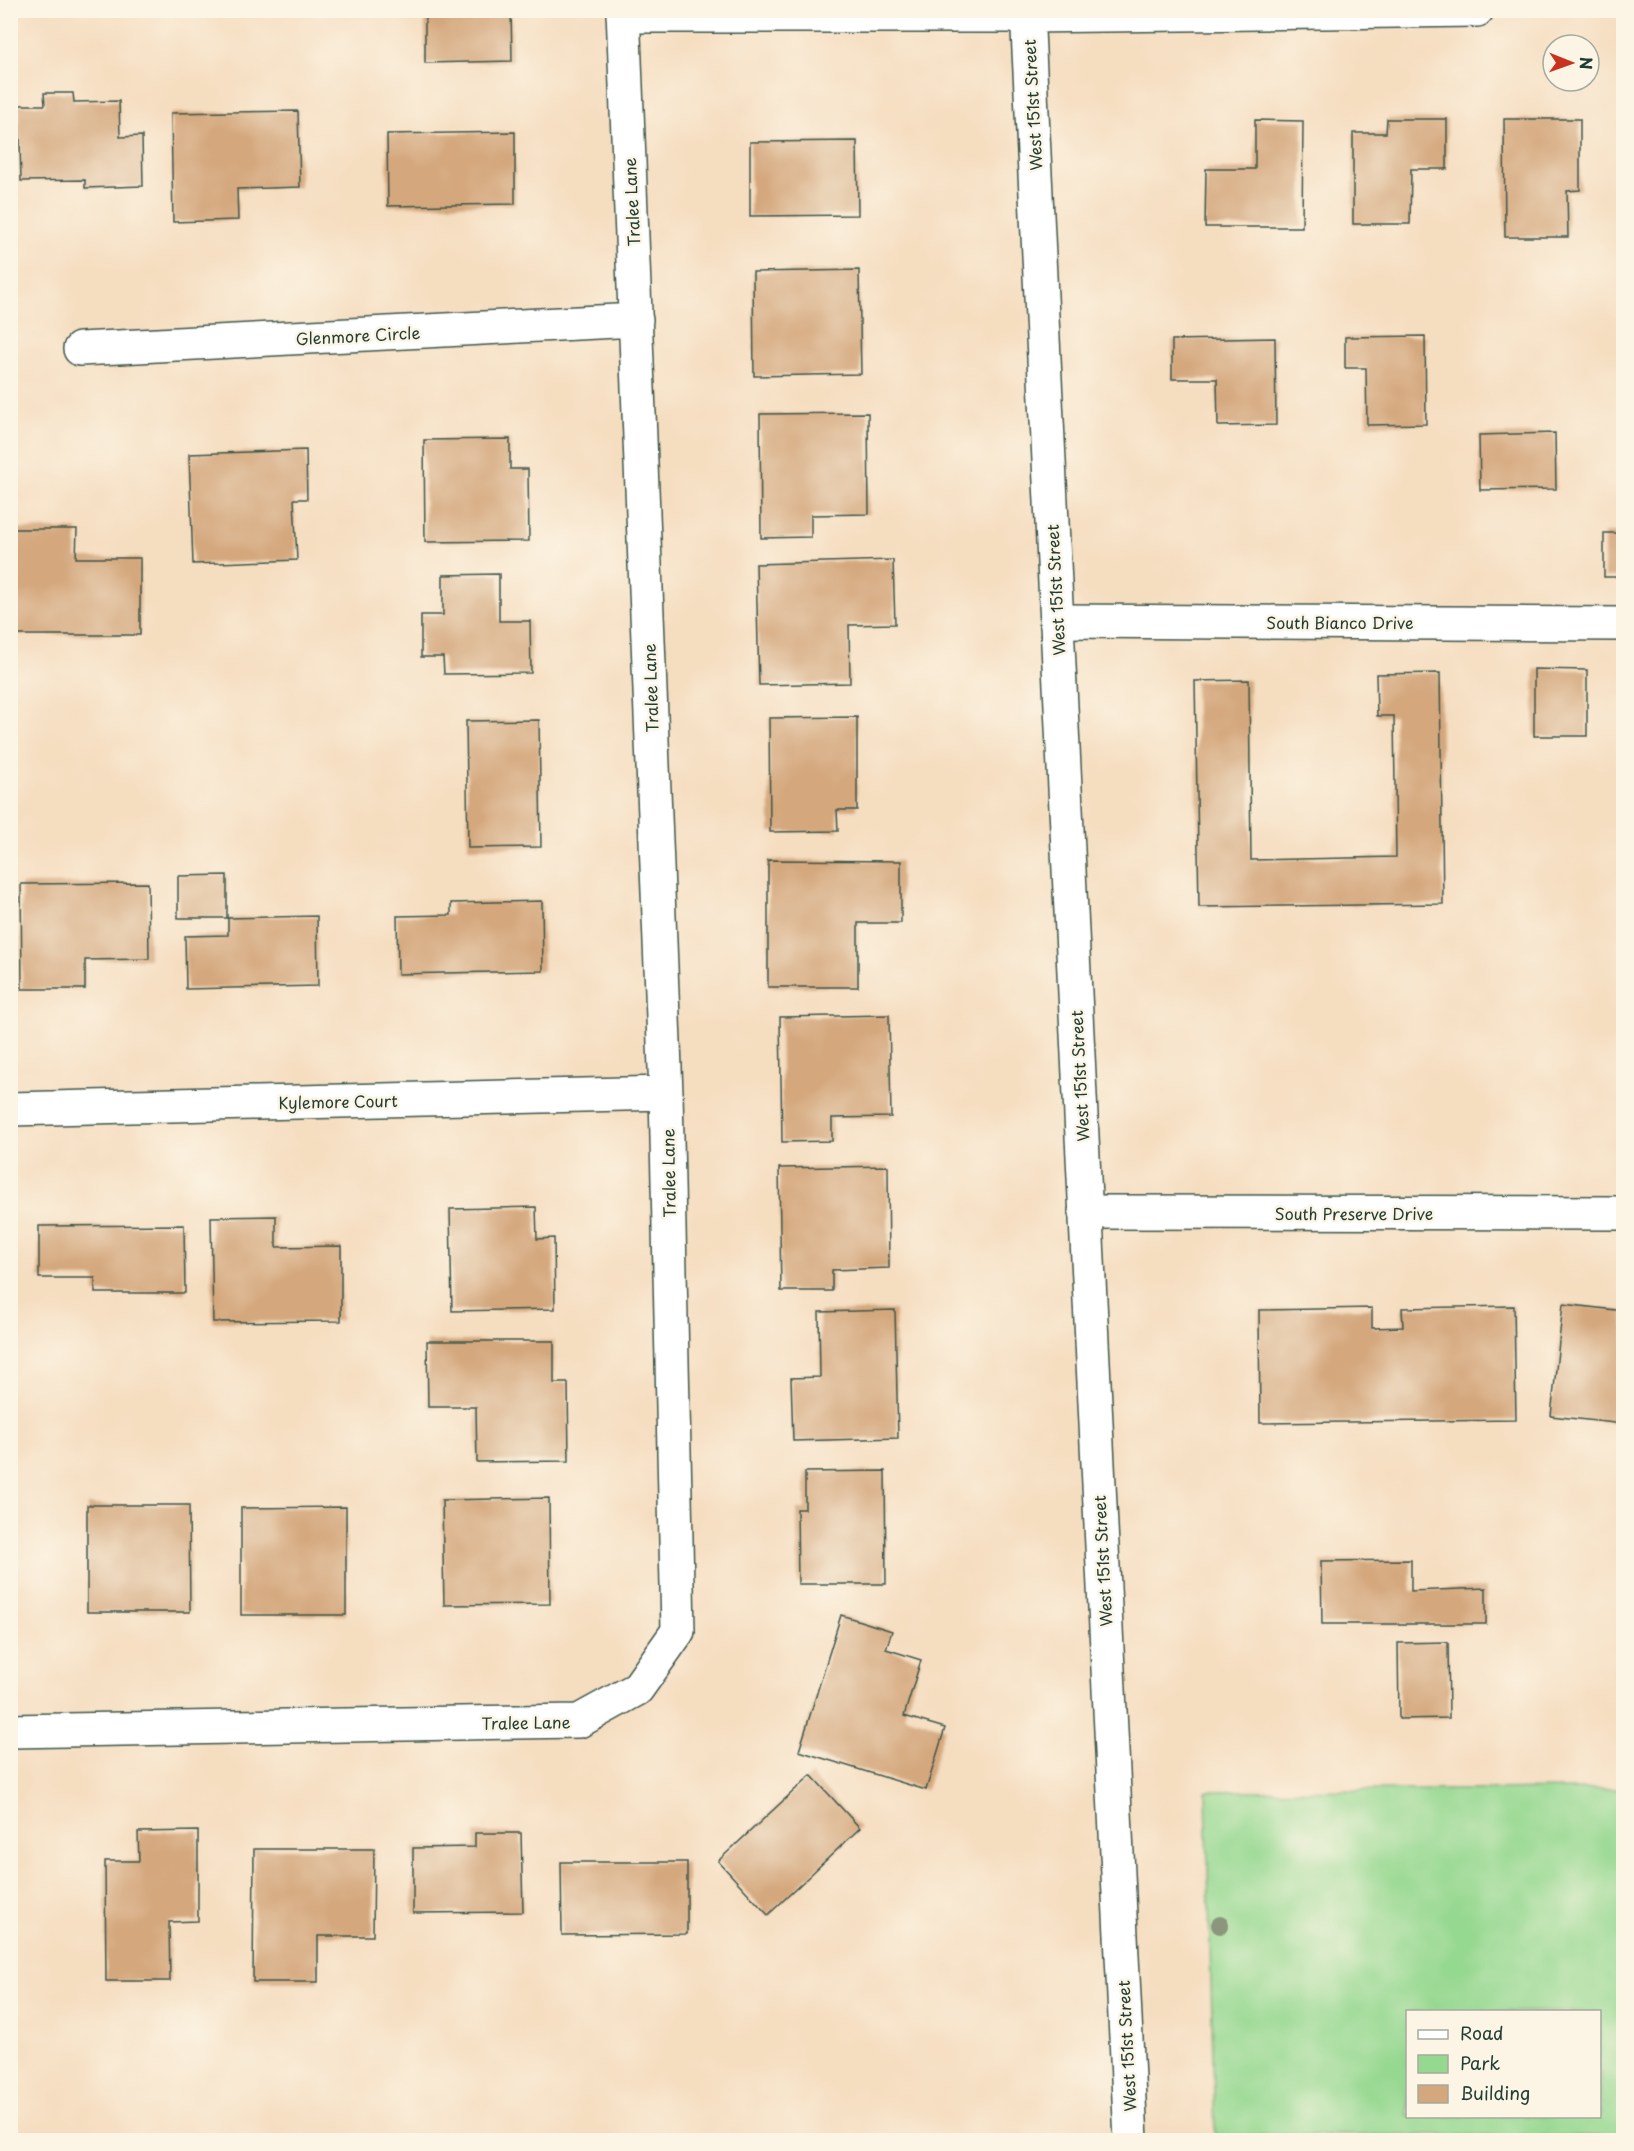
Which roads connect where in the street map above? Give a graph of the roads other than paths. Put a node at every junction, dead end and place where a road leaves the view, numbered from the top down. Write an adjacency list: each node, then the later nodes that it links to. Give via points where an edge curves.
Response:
1 (1477, 10): 3 (street)
2 (623, 13): 3 (street); 4 (street, Tralee Lane)
3 (1028, 13): 6 (street, West 151st Street)
4 (636, 320): 5 (street, Glenmore Circle); 8 (street, Tralee Lane)
5 (80, 350)
6 (1056, 621): 7 (street, South Bianco Drive); 10 (street, West 151st Street)
7 (1623, 624)
8 (666, 1093): 9 (street, Kylemore Court); 12 (street, Tralee Lane, via 678,1631 637,1689 579,1721)
9 (10, 1109)
10 (1085, 1212): 11 (street, South Preserve Drive); 13 (street, West 151st Street)
11 (1623, 1213)
12 (10, 1731)
13 (1131, 2140)

